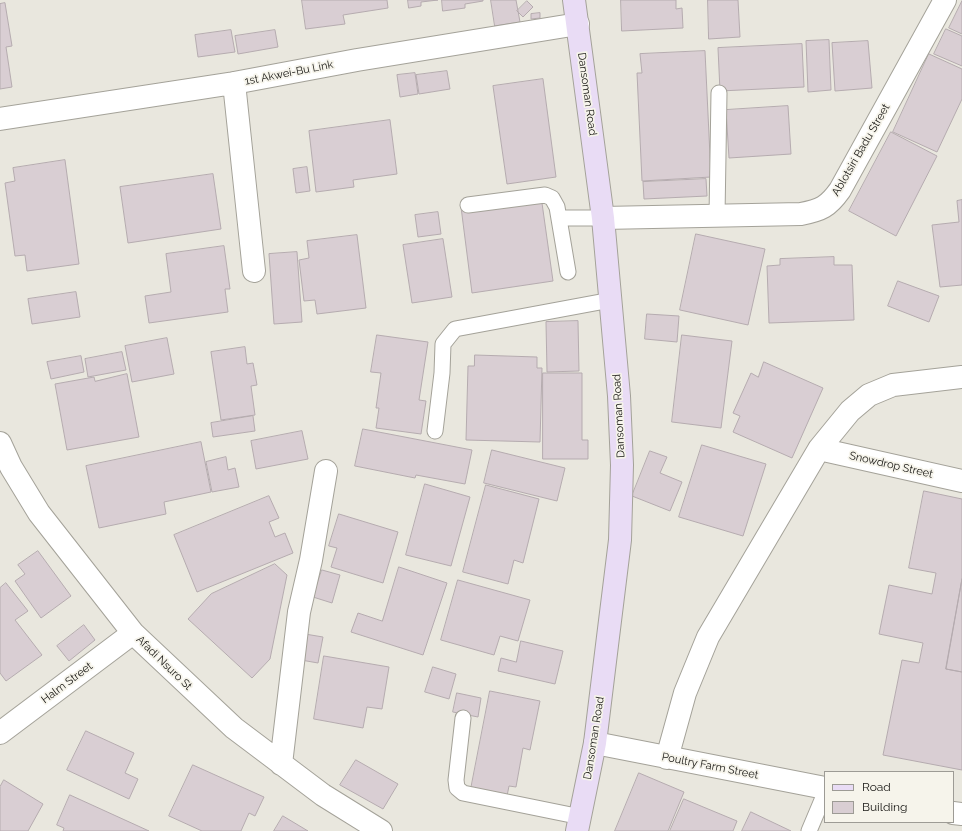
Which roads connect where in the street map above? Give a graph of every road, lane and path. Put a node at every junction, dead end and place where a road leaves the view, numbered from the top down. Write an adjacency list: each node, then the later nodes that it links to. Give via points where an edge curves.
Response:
1 (574, 0): 3 (main road, Dansoman Road)
2 (945, 0): 8 (street, Ablotsiri Badu Street, via 831,203 818,211 801,214)
3 (578, 24): 4 (street, 1st Akwei-Bu Link); 10 (main road, Dansoman Road)
4 (234, 83): 6 (street, 1st Akwei-Bu Link); 11 (street)
5 (719, 93): 8 (lane)
6 (0, 119)
7 (468, 205): 9 (lane, via 545,195 552,198)
8 (717, 216): 10 (street, Ablotsiri Badu Street)
9 (559, 218): 10 (lane); 12 (lane)
10 (603, 218): 13 (main road, Dansoman Road)
11 (254, 272)
12 (568, 272)
13 (611, 300): 15 (lane, via 455,329 444,344); 23 (main road, Dansoman Road, via 620,396 620,540)
14 (962, 377): 17 (street, via 893,385 869,395 850,410)
15 (434, 431)
16 (0, 443): 20 (street, Afadi Nsuro St, via 11,467 39,513)
17 (819, 449): 19 (street, Snowdrop Street); 24 (street, via 708,637 685,692)
18 (326, 471): 25 (street, via 311,560 299,612)
19 (962, 481)
20 (133, 633): 22 (street, Halm Street); 25 (street, Afadi Nsuro St, via 234,728)
21 (463, 718): 28 (lane, via 457,788 463,792)
22 (0, 733)
23 (594, 743): 24 (street, Poultry Farm Street); 28 (main road, Dansoman Road)
24 (666, 758): 26 (street, Poultry Farm Street)
25 (281, 764): 29 (street, Afadi Nsuro St)
26 (824, 788)
27 (824, 794): 30 (lane)
28 (579, 824)
29 (375, 830)
30 (809, 831)

